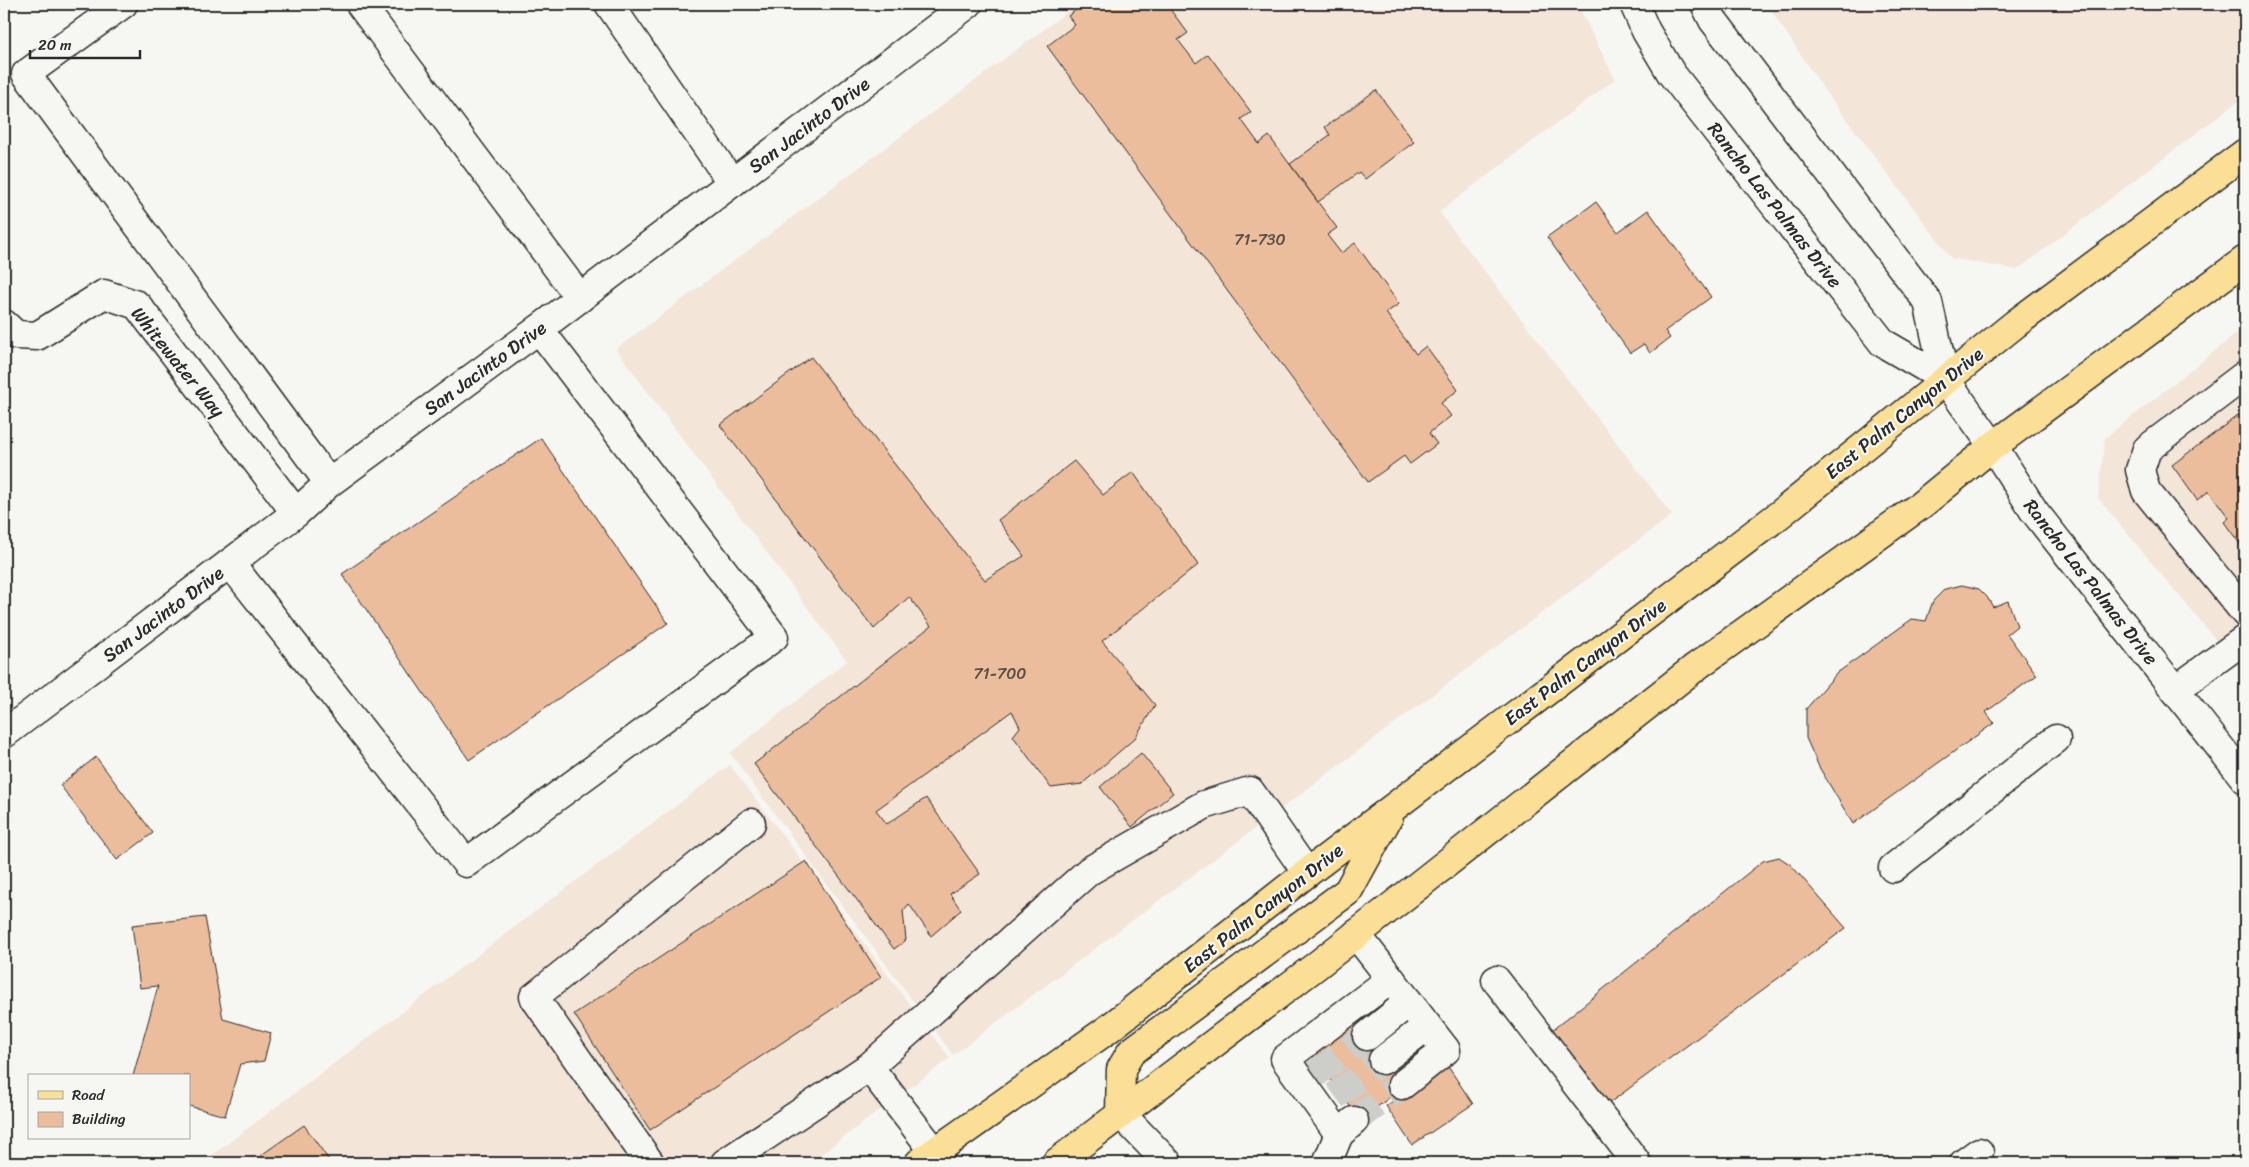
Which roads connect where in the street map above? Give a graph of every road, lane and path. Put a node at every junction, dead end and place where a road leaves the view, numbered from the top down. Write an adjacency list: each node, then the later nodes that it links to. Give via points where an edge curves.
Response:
1 (123, 4): 16 (street, via 26,74)
2 (360, 4): 10 (street)
3 (609, 4): 8 (street)
4 (968, 4): 8 (street, San Jacinto Drive)
5 (1634, 4): 14 (street, Rancho Las Palmas Drive, via 1671,73 1883,342)
6 (1705, 4): 14 (street, Rancho Las Palmas Drive, via 1713,20 1928,302)
7 (2245, 153): 14 (main road, East Palm Canyon Drive)
8 (732, 183): 10 (street, San Jacinto Drive)
9 (2245, 260): 15 (main road)
10 (580, 298): 12 (street, San Jacinto Drive)
11 (4, 324): 17 (street, Whitewater Way, via 16,336 37,336 104,294 137,305)
12 (538, 329): 16 (street, San Jacinto Drive); 18 (street, via 774,637 466,863)
13 (2245, 375): 19 (street, via 2147,449 2140,470 2146,491)
14 (1945, 379): 15 (street, Rancho Las Palmas Drive); 25 (main road, East Palm Canyon Drive, via 1779,515)
15 (1993, 446): 21 (street, Rancho Las Palmas Drive, via 2034,511); 29 (main road, via 1921,505 1697,666)
16 (329, 484): 17 (street, San Jacinto Drive)
17 (296, 512): 18 (street, San Jacinto Drive)
18 (230, 563): 22 (street, San Jacinto Drive)
19 (2245, 614)
20 (2245, 639): 21 (street)
21 (2175, 690): 24 (street, Rancho Las Palmas Drive)
22 (4, 734)
23 (2056, 740): 27 (street)
24 (2245, 779)
25 (1394, 806): 28 (main road, East Palm Canyon Drive); 38 (main road, via 1348,890 1131,1052 1122,1069)
26 (751, 823): 41 (street, via 534,997)
27 (1893, 868)
28 (1307, 873): 36 (street, via 1250,791 1204,805 1089,871); 40 (main road, East Palm Canyon Drive, via 1107,1030)
29 (1356, 934): 30 (street); 38 (main road)
30 (1391, 979): 32 (street); 45 (street, via 1285,1059 1309,1078 1347,1127)
31 (1496, 980): 39 (street)
32 (1409, 1002): 33 (street); 34 (street)
33 (1427, 1026): 35 (street); 37 (street, via 1446,1050)
34 (1367, 1036)
35 (1384, 1060)
36 (869, 1067): 40 (street); 42 (street)
37 (1402, 1085)
38 (1120, 1112): 43 (main road); 44 (street)
39 (1630, 1155)
40 (928, 1159)
41 (650, 1163)
42 (725, 1163)
43 (1056, 1163)
44 (1168, 1163)
45 (1327, 1163)

